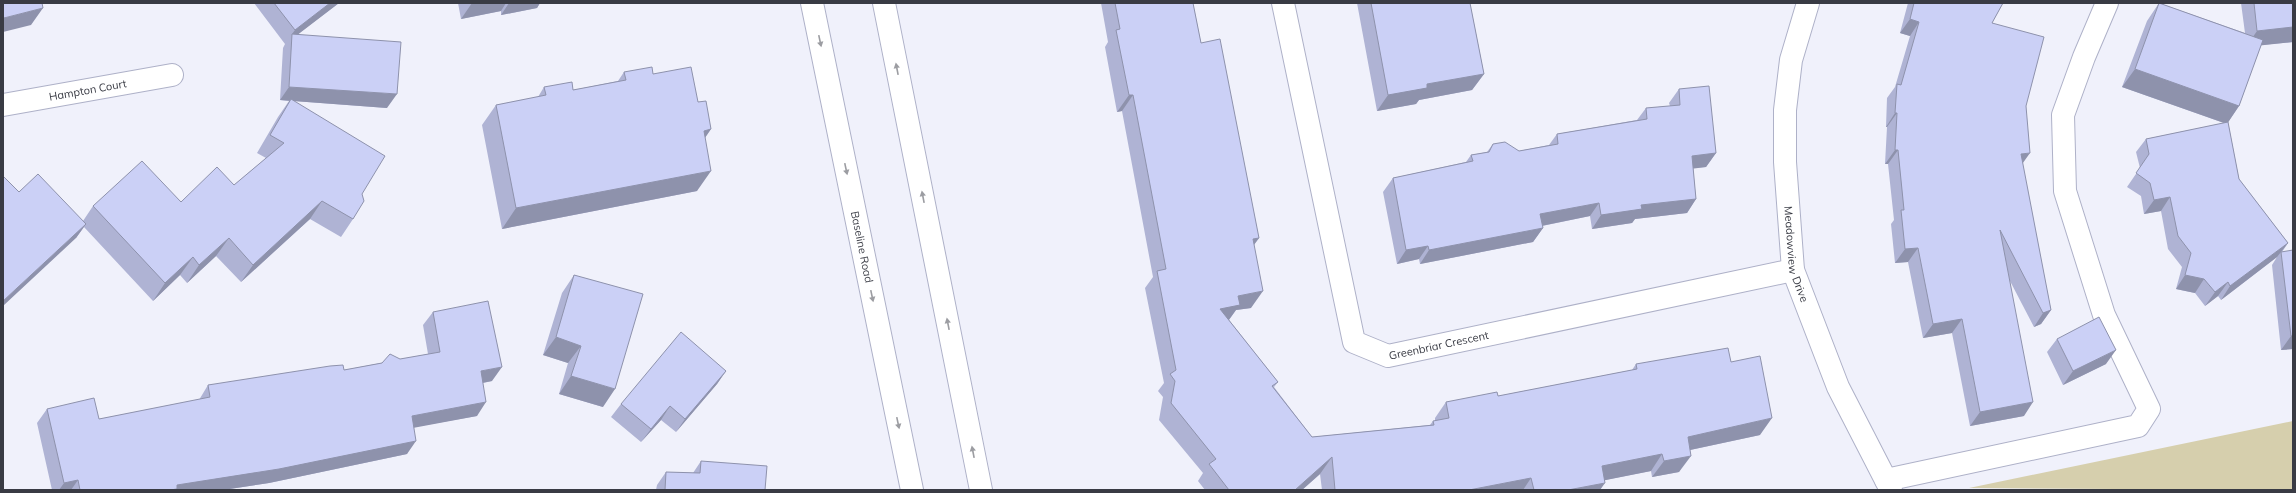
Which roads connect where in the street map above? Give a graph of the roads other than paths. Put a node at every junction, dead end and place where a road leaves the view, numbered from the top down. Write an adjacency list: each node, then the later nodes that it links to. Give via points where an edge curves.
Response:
1 (812, 3): 10 (street, Baseline Road, one-way to 10)
2 (884, 3): 11 (street, one-way to 2)
3 (1283, 3): 8 (street, Greenbriar Crescent, via 1354,342 1388,356)
4 (1808, 3): 8 (street, Meadowview Drive, via 1791,60 1785,110 1784,162)
5 (2107, 3): 9 (street, via 2063,115 2065,191 2104,315 2149,409 2138,426)
6 (172, 75): 7 (street, Hampton Court)
7 (3, 104)
8 (1793, 270): 9 (street, Meadowview Drive, via 1838,387)
9 (1888, 485)
10 (912, 490)
11 (981, 490)

